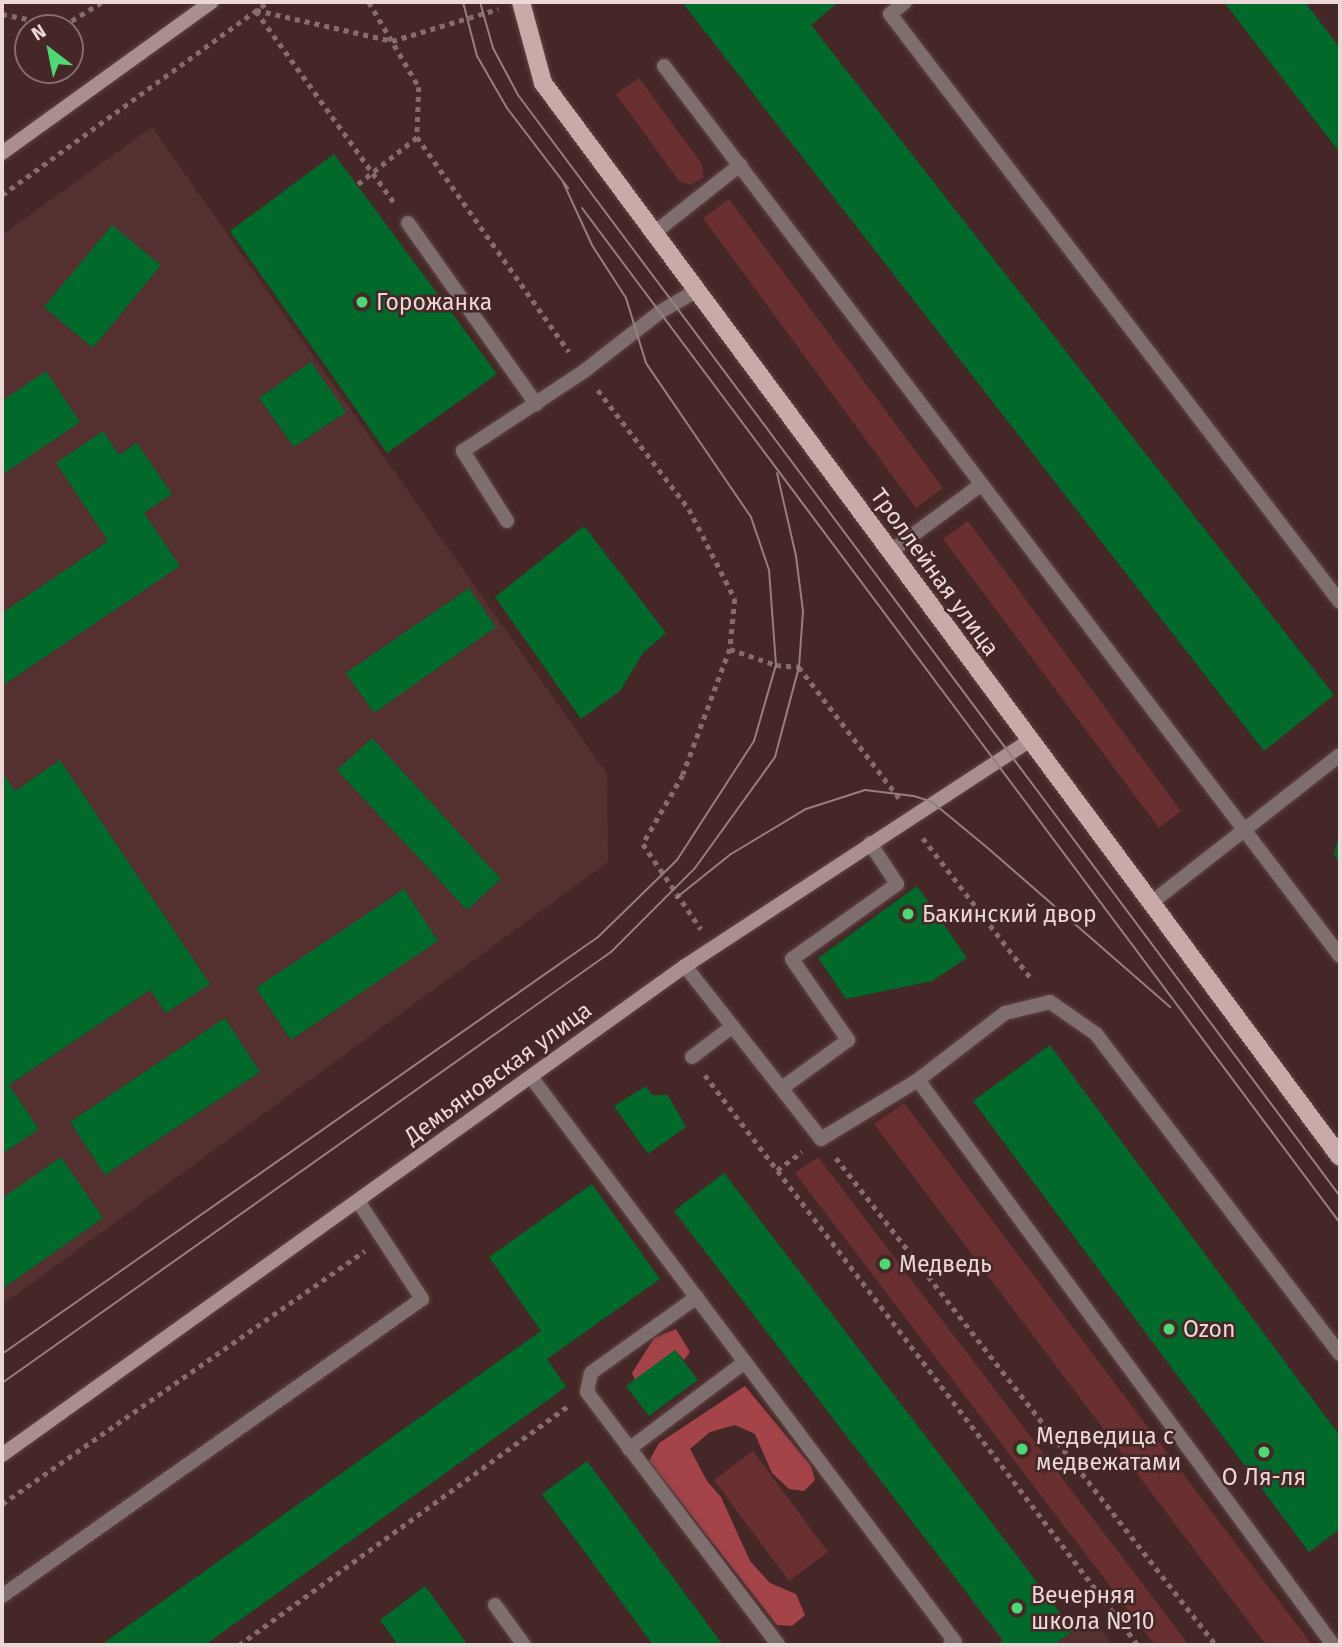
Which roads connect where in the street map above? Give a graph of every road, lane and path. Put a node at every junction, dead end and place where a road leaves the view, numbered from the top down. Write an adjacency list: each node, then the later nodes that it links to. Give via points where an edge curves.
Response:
1 (102, 2): 8 (path, via 63,26)
2 (211, 2): 12 (street)
3 (268, 2): 7 (path)
4 (369, 2): 9 (path)
5 (521, 2): 9 (path); 18 (main road, Троллейная улица, via 543,83)
6 (905, 2): 25 (lane, via 890,14)
7 (255, 10): 9 (path); 14 (path); 16 (path)
8 (2, 15)
9 (392, 41): 11 (path, via 419,87)
10 (664, 66): 13 (lane)
11 (417, 137): 14 (path); 20 (path)
12 (2, 153)
13 (740, 165): 18 (lane); 22 (lane)
14 (372, 170): 15 (path); 17 (path)
15 (358, 184)
16 (2, 195)
17 (408, 223): 21 (lane)
18 (654, 233): 19 (main road, Троллейная улица)
19 (696, 291): 20 (lane, via 660,312); 24 (main road, Троллейная улица)
20 (583, 372): 21 (lane); 31 (path, via 689,509 735,599 730,649 683,775 643,844)
21 (536, 404): 23 (lane, via 463,451)
22 (982, 484): 24 (lane); 28 (lane)
23 (508, 521)
24 (890, 552): 26 (main road, Троллейная улица)
25 (1340, 601)
26 (1029, 741): 29 (street, Демьяновская улица); 30 (main road, Троллейная улица)
27 (1340, 755): 28 (lane)
28 (1245, 830): 30 (lane); 32 (lane)
29 (870, 844): 31 (street, Демьяновская улица); 38 (lane, via 897,884 792,959 848,1040)
30 (1151, 903): 40 (main road, Троллейная улица)
31 (714, 946): 33 (street, Демьяновская улица)
32 (1340, 956)
33 (685, 966): 34 (lane); 36 (street, Демьяновская улица)
34 (733, 1026): 35 (lane); 38 (lane)
35 (692, 1057): 41 (path)
36 (531, 1077): 42 (street, Демьяновская улица); 44 (lane)
37 (918, 1080): 39 (lane); 45 (lane, via 1005,1013 1050,1002 1096,1034); 59 (lane)
38 (782, 1088): 39 (lane)
39 (821, 1139): 41 (path); 58 (path)
40 (1340, 1157)
41 (777, 1170): 57 (path)
42 (358, 1201): 43 (lane); 49 (street, Демьяновская улица)
43 (383, 1238): 50 (path); 51 (lane, via 422,1299)
44 (697, 1297): 46 (lane); 47 (lane, via 590,1373)
45 (1340, 1354)
46 (746, 1362): 48 (lane); 56 (lane, via 955,1642)
47 (587, 1392): 48 (lane); 53 (path)
48 (629, 1449): 55 (lane)
49 (2, 1455)
50 (2, 1504)
51 (2, 1596)
52 (495, 1605): 54 (lane)
53 (239, 1645)
54 (524, 1645)
55 (778, 1645)
56 (950, 1645)
57 (1138, 1645)
58 (1216, 1645)
59 (1333, 1645)

